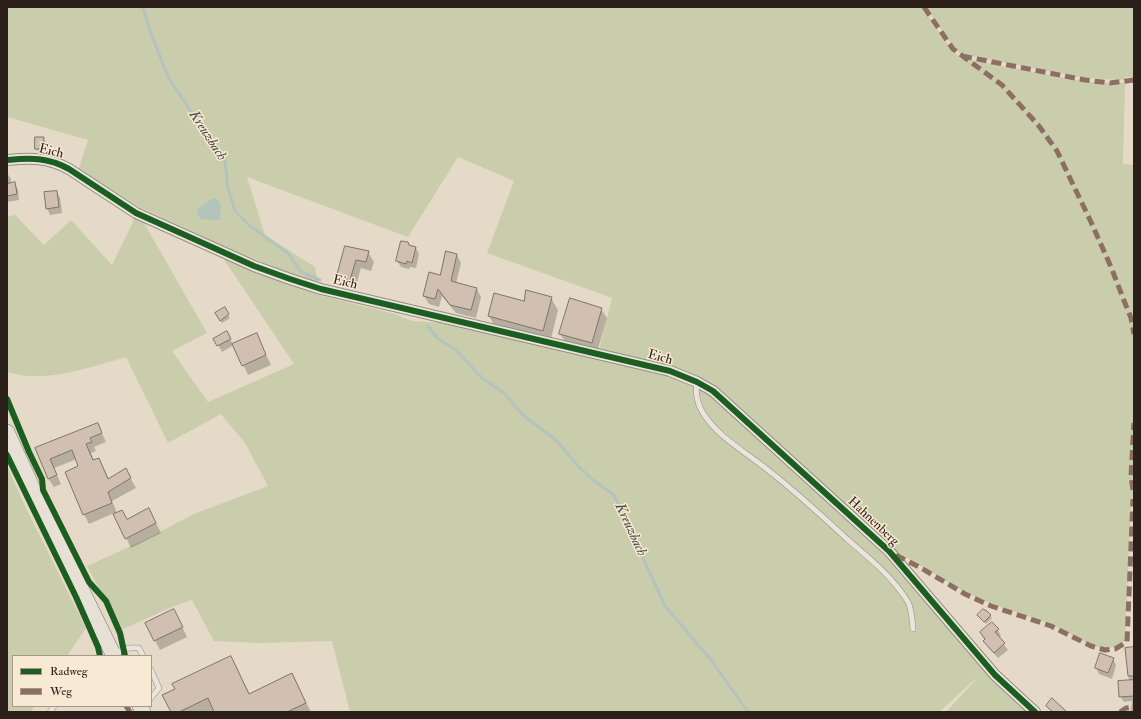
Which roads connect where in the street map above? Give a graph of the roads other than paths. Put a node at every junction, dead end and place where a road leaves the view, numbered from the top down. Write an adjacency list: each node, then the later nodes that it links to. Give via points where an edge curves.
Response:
1 (7, 160): 2 (street, Eich, via 40,159 58,163 136,214 254,266 321,289 670,371)
2 (697, 382): 4 (lane, via 697,402 705,416 727,440 822,516 899,588 908,604); 9 (street, Hahnenberg, via 713,391 889,551 995,675)
3 (7, 432): 5 (main road)
4 (913, 629)
5 (114, 655): 6 (lane, via 124,648 139,648)
6 (142, 655)
7 (152, 672): 8 (lane, via 159,688)
8 (152, 696)
9 (1035, 712)

